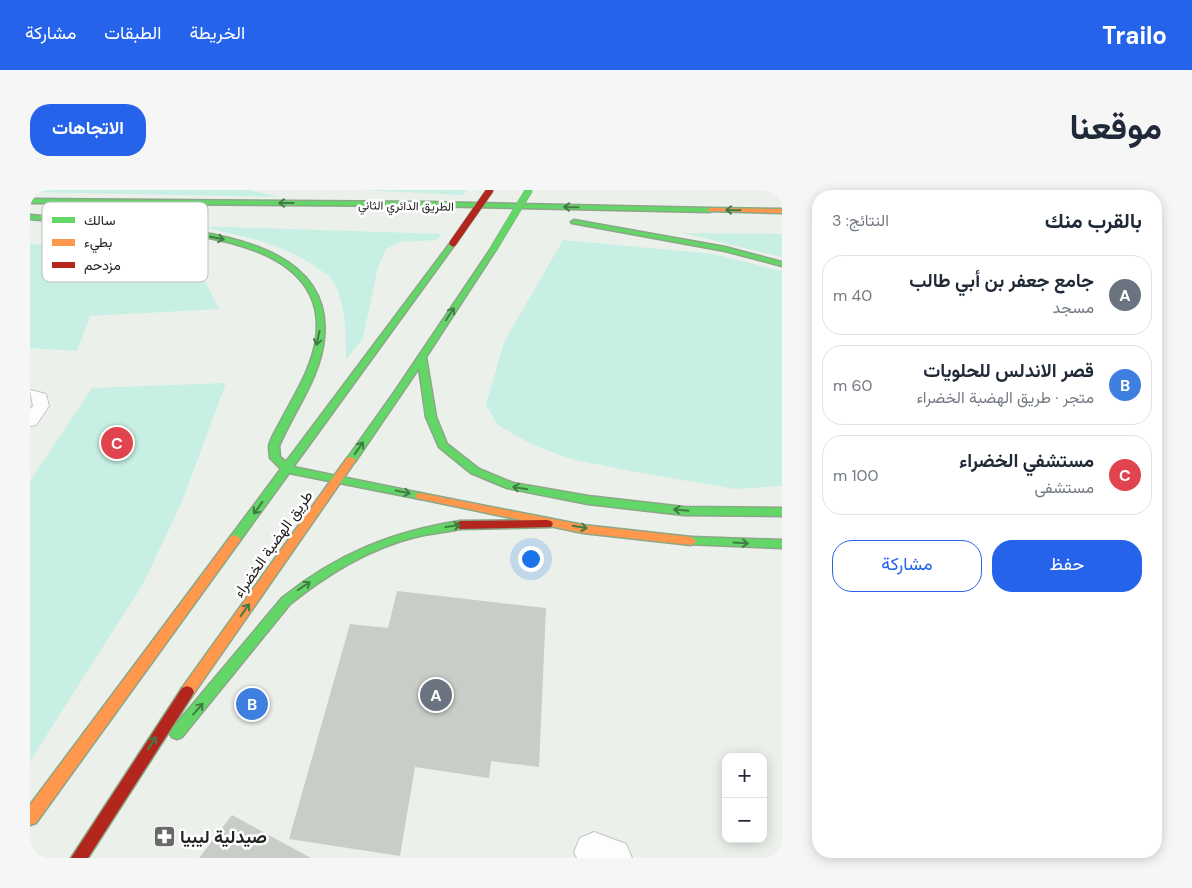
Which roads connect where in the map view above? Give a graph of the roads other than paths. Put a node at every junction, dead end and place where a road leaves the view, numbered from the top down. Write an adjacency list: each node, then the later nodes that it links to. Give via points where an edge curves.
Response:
1 (490, 190): 17 (main road, bridge)
2 (529, 190): 14 (main road, طريق الهضبة الخضراء, one-way to 2, bridge)
3 (282, 191): 7 (main road)
4 (30, 201): 5 (main road, الطريق الدائري الثاني, one-way to 4)
5 (162, 202)
6 (208, 202): 7 (main road, الطريق الدائري الثاني, one-way to 6)
7 (427, 204): 8 (main road, الطريق الدائري الثاني, one-way to 7)
8 (782, 211)
9 (455, 220): 10 (main road, الطريق الدائري الثاني)
10 (524, 222)
11 (652, 224): 13 (main road, via 569,222 724,249)
12 (208, 235): 17 (main road, one-way to 17, via 273,255 300,273 317,296 322,322 310,369 274,446 275,458)
13 (782, 264)
14 (422, 357): 18 (main road, طريق الهضبة الخضراء, one-way to 14); 19 (main road, one-way to 14, via 684,511 588,500 511,486 475,471 443,445 431,417)
15 (30, 395): 16 (lane, via 40,397 41,406)
16 (30, 421)
17 (287, 469): 18 (main road); 23 (main road, one-way to 23)
18 (338, 478): 20 (main road, one-way to 20); 22 (main road, طريق الهضبة الخضراء, one-way to 18, via 160,729)
19 (782, 512)
20 (556, 524): 21 (main road, one-way to 21, via 648,537); 22 (main road, one-way to 20, via 209,696 286,601 301,588 368,548 417,532 466,524)
21 (782, 544)
22 (108, 811): 24 (main road, طريق الهضبة الخضراء)
23 (30, 818)
24 (79, 858)

